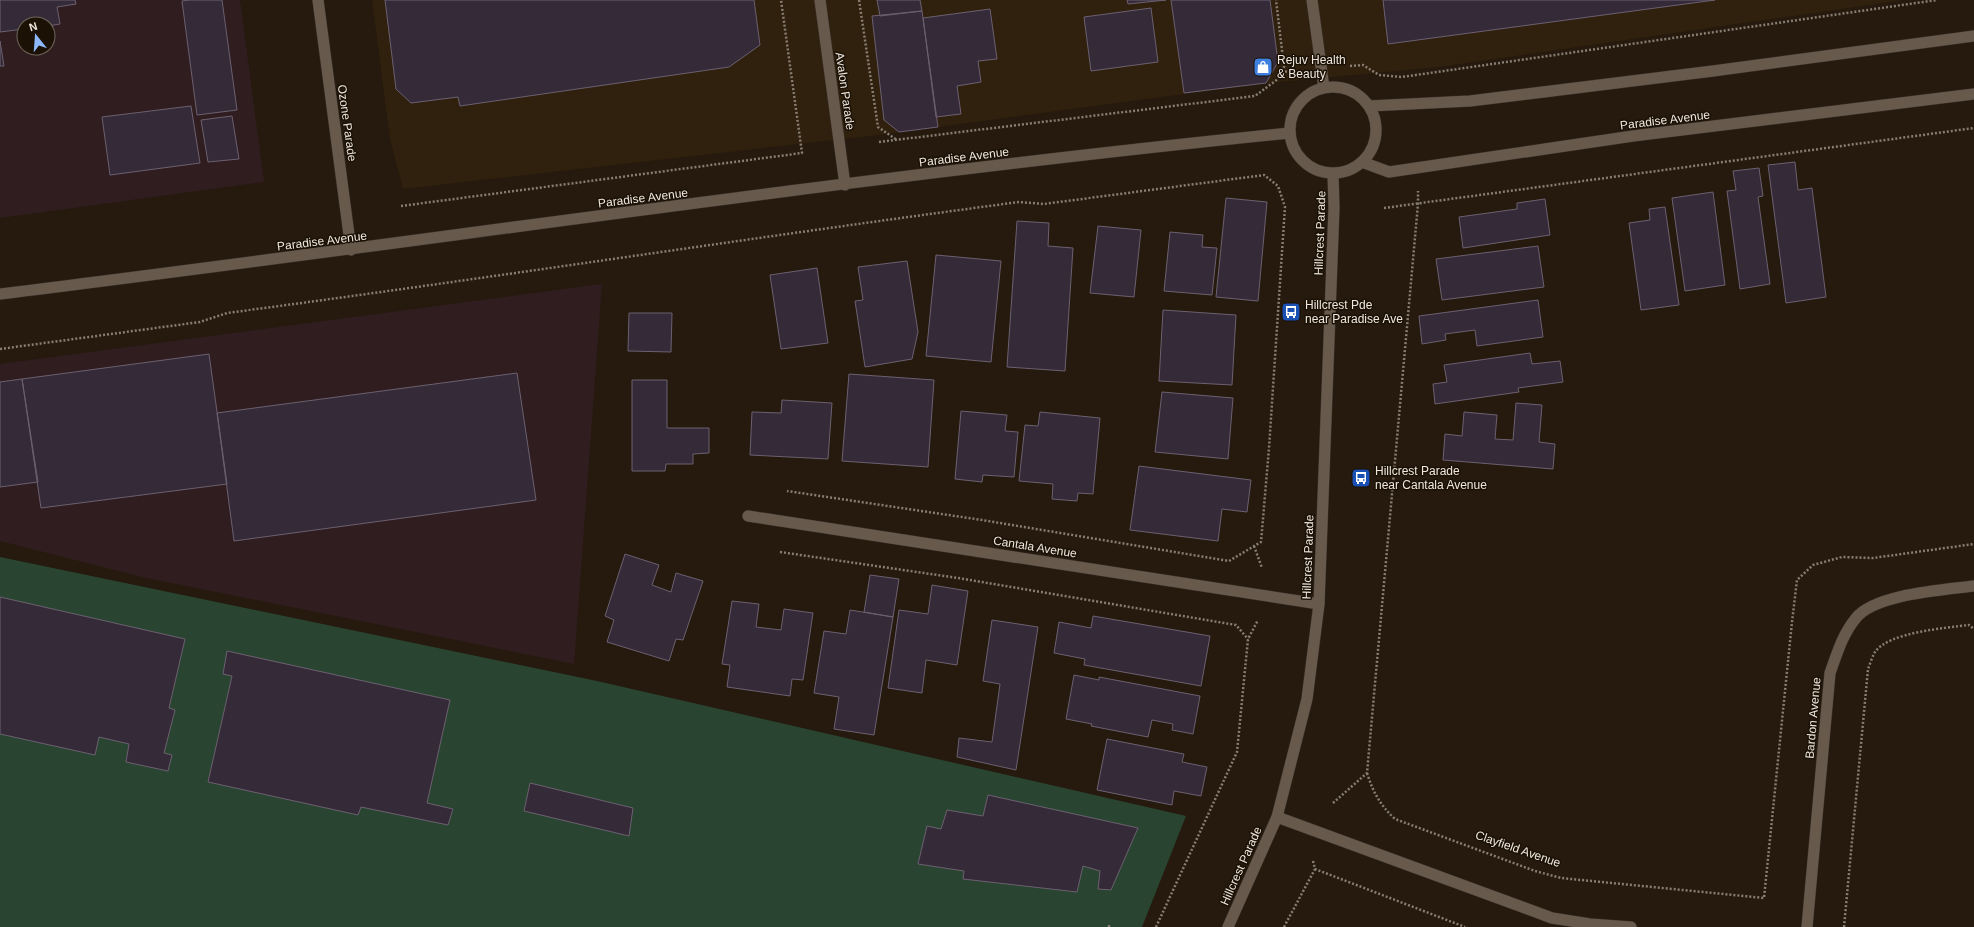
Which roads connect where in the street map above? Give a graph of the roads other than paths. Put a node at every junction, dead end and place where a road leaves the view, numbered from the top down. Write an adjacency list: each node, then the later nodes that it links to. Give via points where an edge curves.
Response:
1 (318, 0): 12 (street, Ozone Parade)
2 (820, 0): 11 (street, Avalon Parade)
3 (1312, 0): 5 (street)
4 (1974, 36): 7 (street, via 1470,102)
5 (1324, 88): 7 (street, via 1337,87 1349,90 1360,96); 8 (street, via 1312,92 1302,100 1290,121)
6 (1974, 94): 9 (street, Paradise Avenue, via 1633,136 1389,172)
7 (1369, 106): 9 (street, via 1374,117 1375,142)
8 (1290, 133): 10 (street, via 1292,146 1299,158 1320,172); 11 (street, Paradise Avenue)
9 (1362, 162): 10 (street, via 1344,172)
10 (1333, 173): 16 (street, Hillcrest Parade, via 1334,208)
11 (845, 185): 12 (street, Paradise Avenue)
12 (351, 250): 13 (street, Paradise Avenue)
13 (0, 294)
14 (748, 516): 16 (street, Cantala Avenue)
15 (1974, 586): 20 (street, Bardon Avenue, via 1900,597 1875,604 1857,617 1842,639 1830,673)
16 (1319, 604): 17 (street, Hillcrest Parade, via 1307,699)
17 (1277, 817): 18 (street, Hillcrest Parade); 19 (street, via 1552,918)
18 (1228, 927)
19 (1631, 927)
20 (1807, 927)

